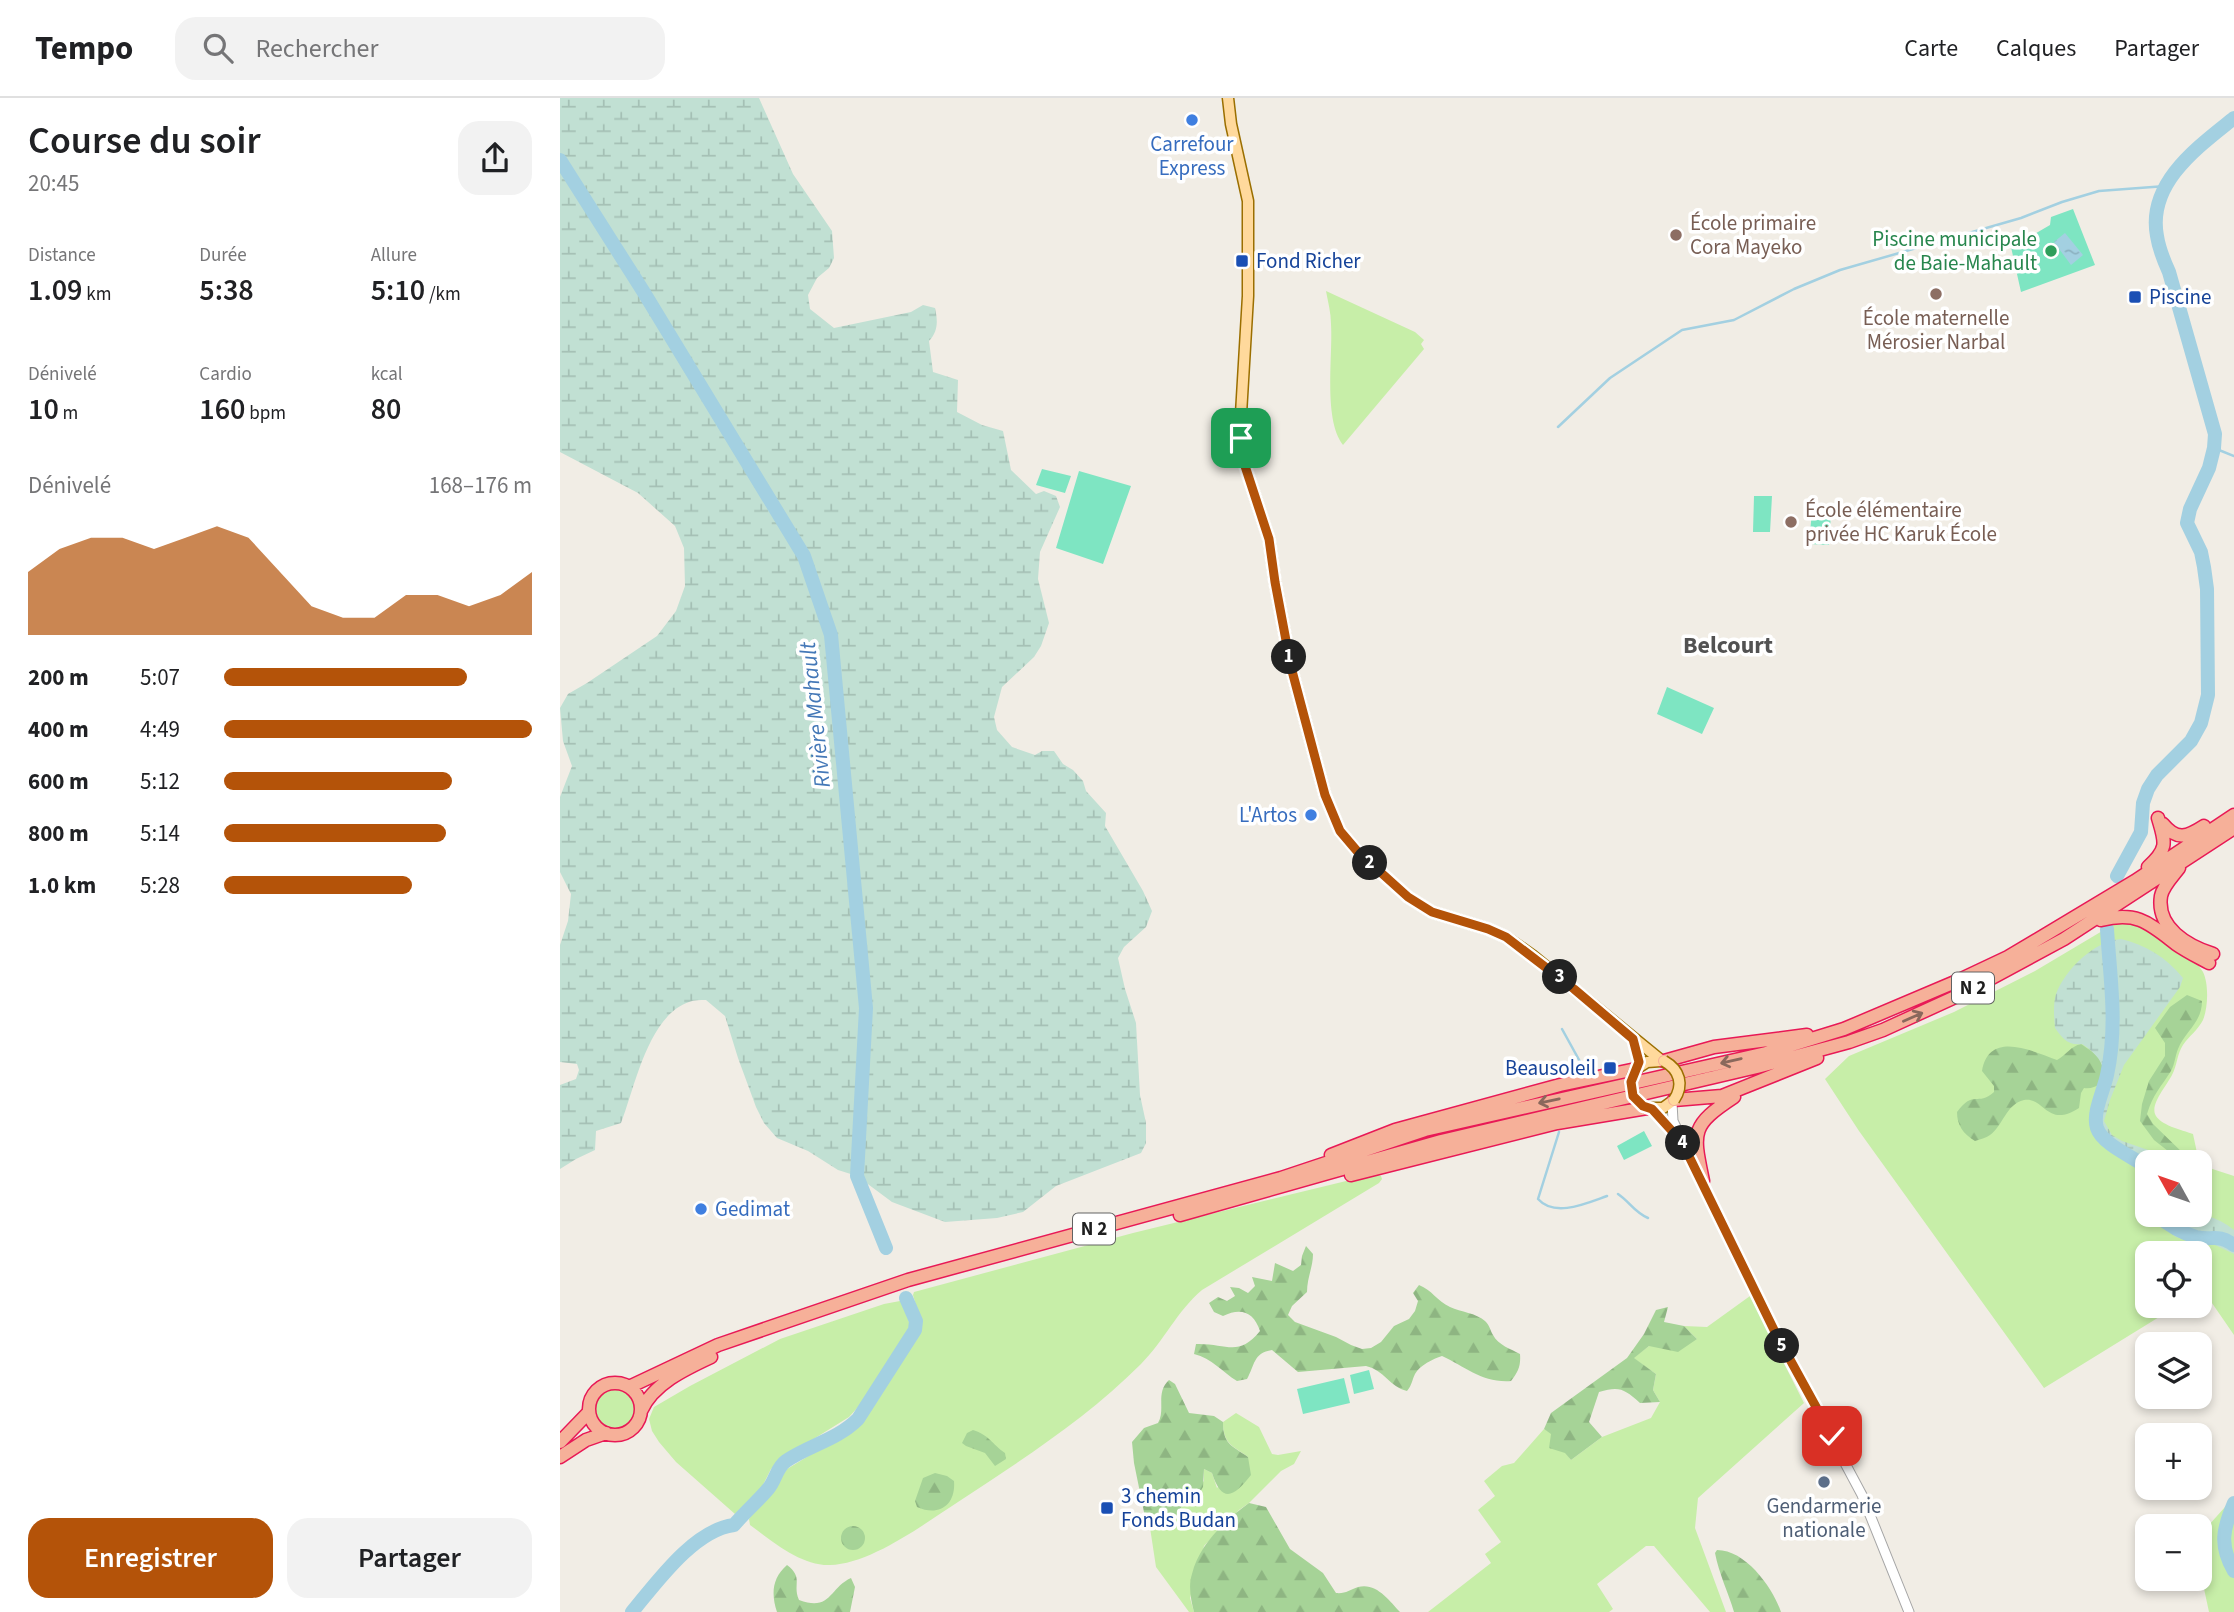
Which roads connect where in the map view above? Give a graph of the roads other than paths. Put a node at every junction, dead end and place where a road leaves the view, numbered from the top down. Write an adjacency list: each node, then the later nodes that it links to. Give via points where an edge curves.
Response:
1 (1228, 98): 9 (main road, via 1248,201 1241,414 1245,466 1269,539 1291,667 1325,795 1340,831 1408,897 1432,912 1506,937)
2 (2234, 808): 6 (highway, via 2183,836 2170,832 2158,818 2165,837 2161,852 2151,865)
3 (2234, 815): 6 (highway, N 2)
4 (2234, 828): 5 (highway, N 2)
5 (2185, 859): 8 (highway, N 2); 8 (highway, via 2164,888 2161,908 2174,932 2211,959 2179,946 2139,918 2113,917)
6 (2096, 905): 7 (highway, N 2)
7 (2067, 923): 11 (highway, via 1918,995 1815,1033 1714,1047); 18 (highway, N 2, one-way to 18, via 1946,986 1795,1046 1425,1130)
8 (2091, 923): 10 (highway, N 2, one-way to 8, via 1964,993)
9 (1633, 1039): 11 (main road); 12 (main road)
10 (1849, 1042): 13 (highway); 18 (highway, N 2)
11 (1663, 1061): 12 (main road, via 1651,1060); 14 (main road, bridge, via 1679,1078 1680,1090)
12 (1637, 1068): 15 (main road, bridge, via 1632,1091 1636,1100); 18 (highway, via 1395,1130 1323,1158)
13 (1755, 1083): 14 (highway, via 1722,1096); 17 (highway, via 1701,1124 1696,1142)
14 (1673, 1101): 15 (main road, via 1663,1108); 16 (street, via 1672,1118)
15 (1650, 1108): 16 (street); 18 (highway, via 1557,1123 1299,1186)
16 (1682, 1142): 17 (street)
17 (1703, 1181): 25 (street, via 1776,1334 1862,1495)
18 (1282, 1182): 19 (highway, N 2, via 878,1290 718,1345); 20 (highway, N 2, via 837,1307 698,1363 661,1385)
19 (629, 1387): 20 (highway, via 636,1393); 21 (highway, N 2, via 604,1385 594,1394)
20 (641, 1411): 22 (highway, N 2, via 630,1430)
21 (589, 1412): 22 (highway); 23 (highway, N 2)
22 (606, 1433): 24 (highway, N 2)
23 (560, 1442)
24 (560, 1457)
25 (1909, 1612)

